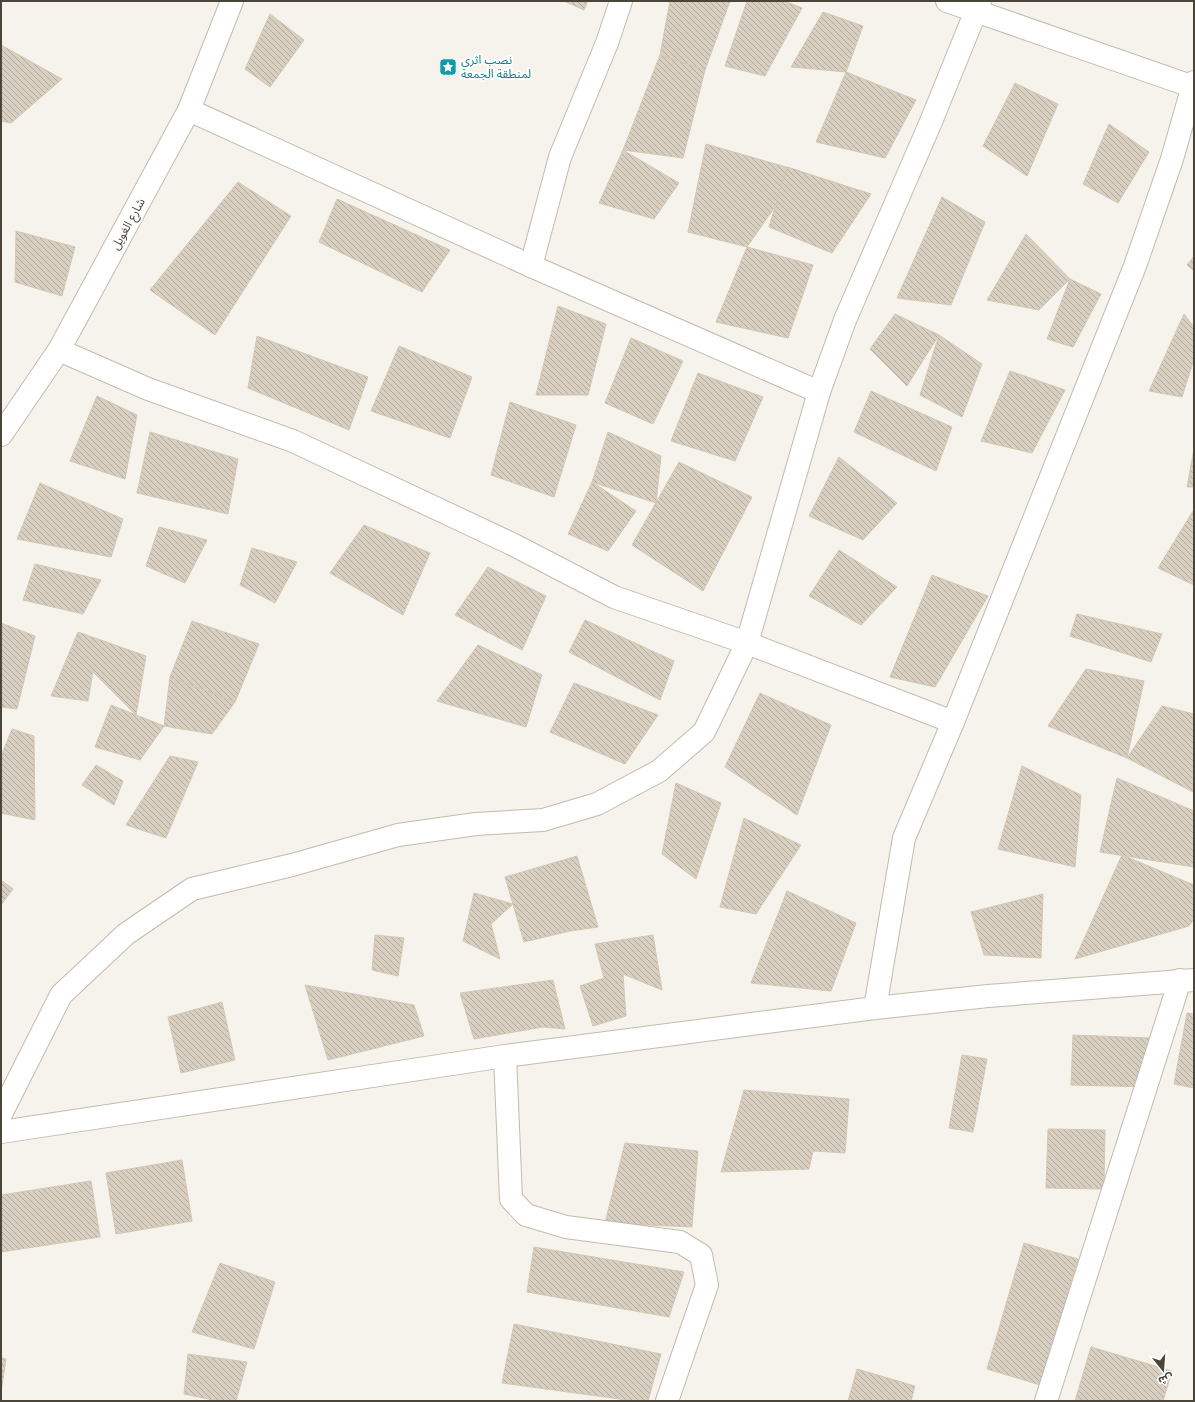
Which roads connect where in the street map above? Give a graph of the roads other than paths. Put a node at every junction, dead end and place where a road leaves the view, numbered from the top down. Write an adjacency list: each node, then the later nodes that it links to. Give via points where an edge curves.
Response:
1 (232, 1): 6 (street, شارع الغويل)
2 (621, 1): 7 (street, via 607,43 560,157)
3 (947, 1): 4 (street)
4 (978, 6): 5 (street); 9 (street, via 845,320)
5 (1193, 85): 12 (street, via 1172,159 1135,266)
6 (189, 110): 7 (street); 8 (street, شارع الغويل)
7 (531, 266): 9 (street)
8 (59, 350): 10 (street, شارع الغويل); 11 (street, via 148,388 293,441 512,544 614,597)
9 (819, 392): 11 (street)
10 (1, 435)
11 (747, 643): 12 (street); 16 (street, via 704,732 659,771 596,804 543,820 476,824 398,835 292,865 192,889 126,934 61,995)
12 (953, 722): 14 (street, via 904,838)
13 (1187, 980): 14 (street); 19 (street)
14 (875, 1008): 15 (street)
15 (505, 1056): 17 (street); 18 (street, via 511,1199 526,1215 566,1227 680,1242 701,1255 707,1285)
16 (1, 1114)
17 (1, 1132)
18 (667, 1401)
19 (1046, 1401)

